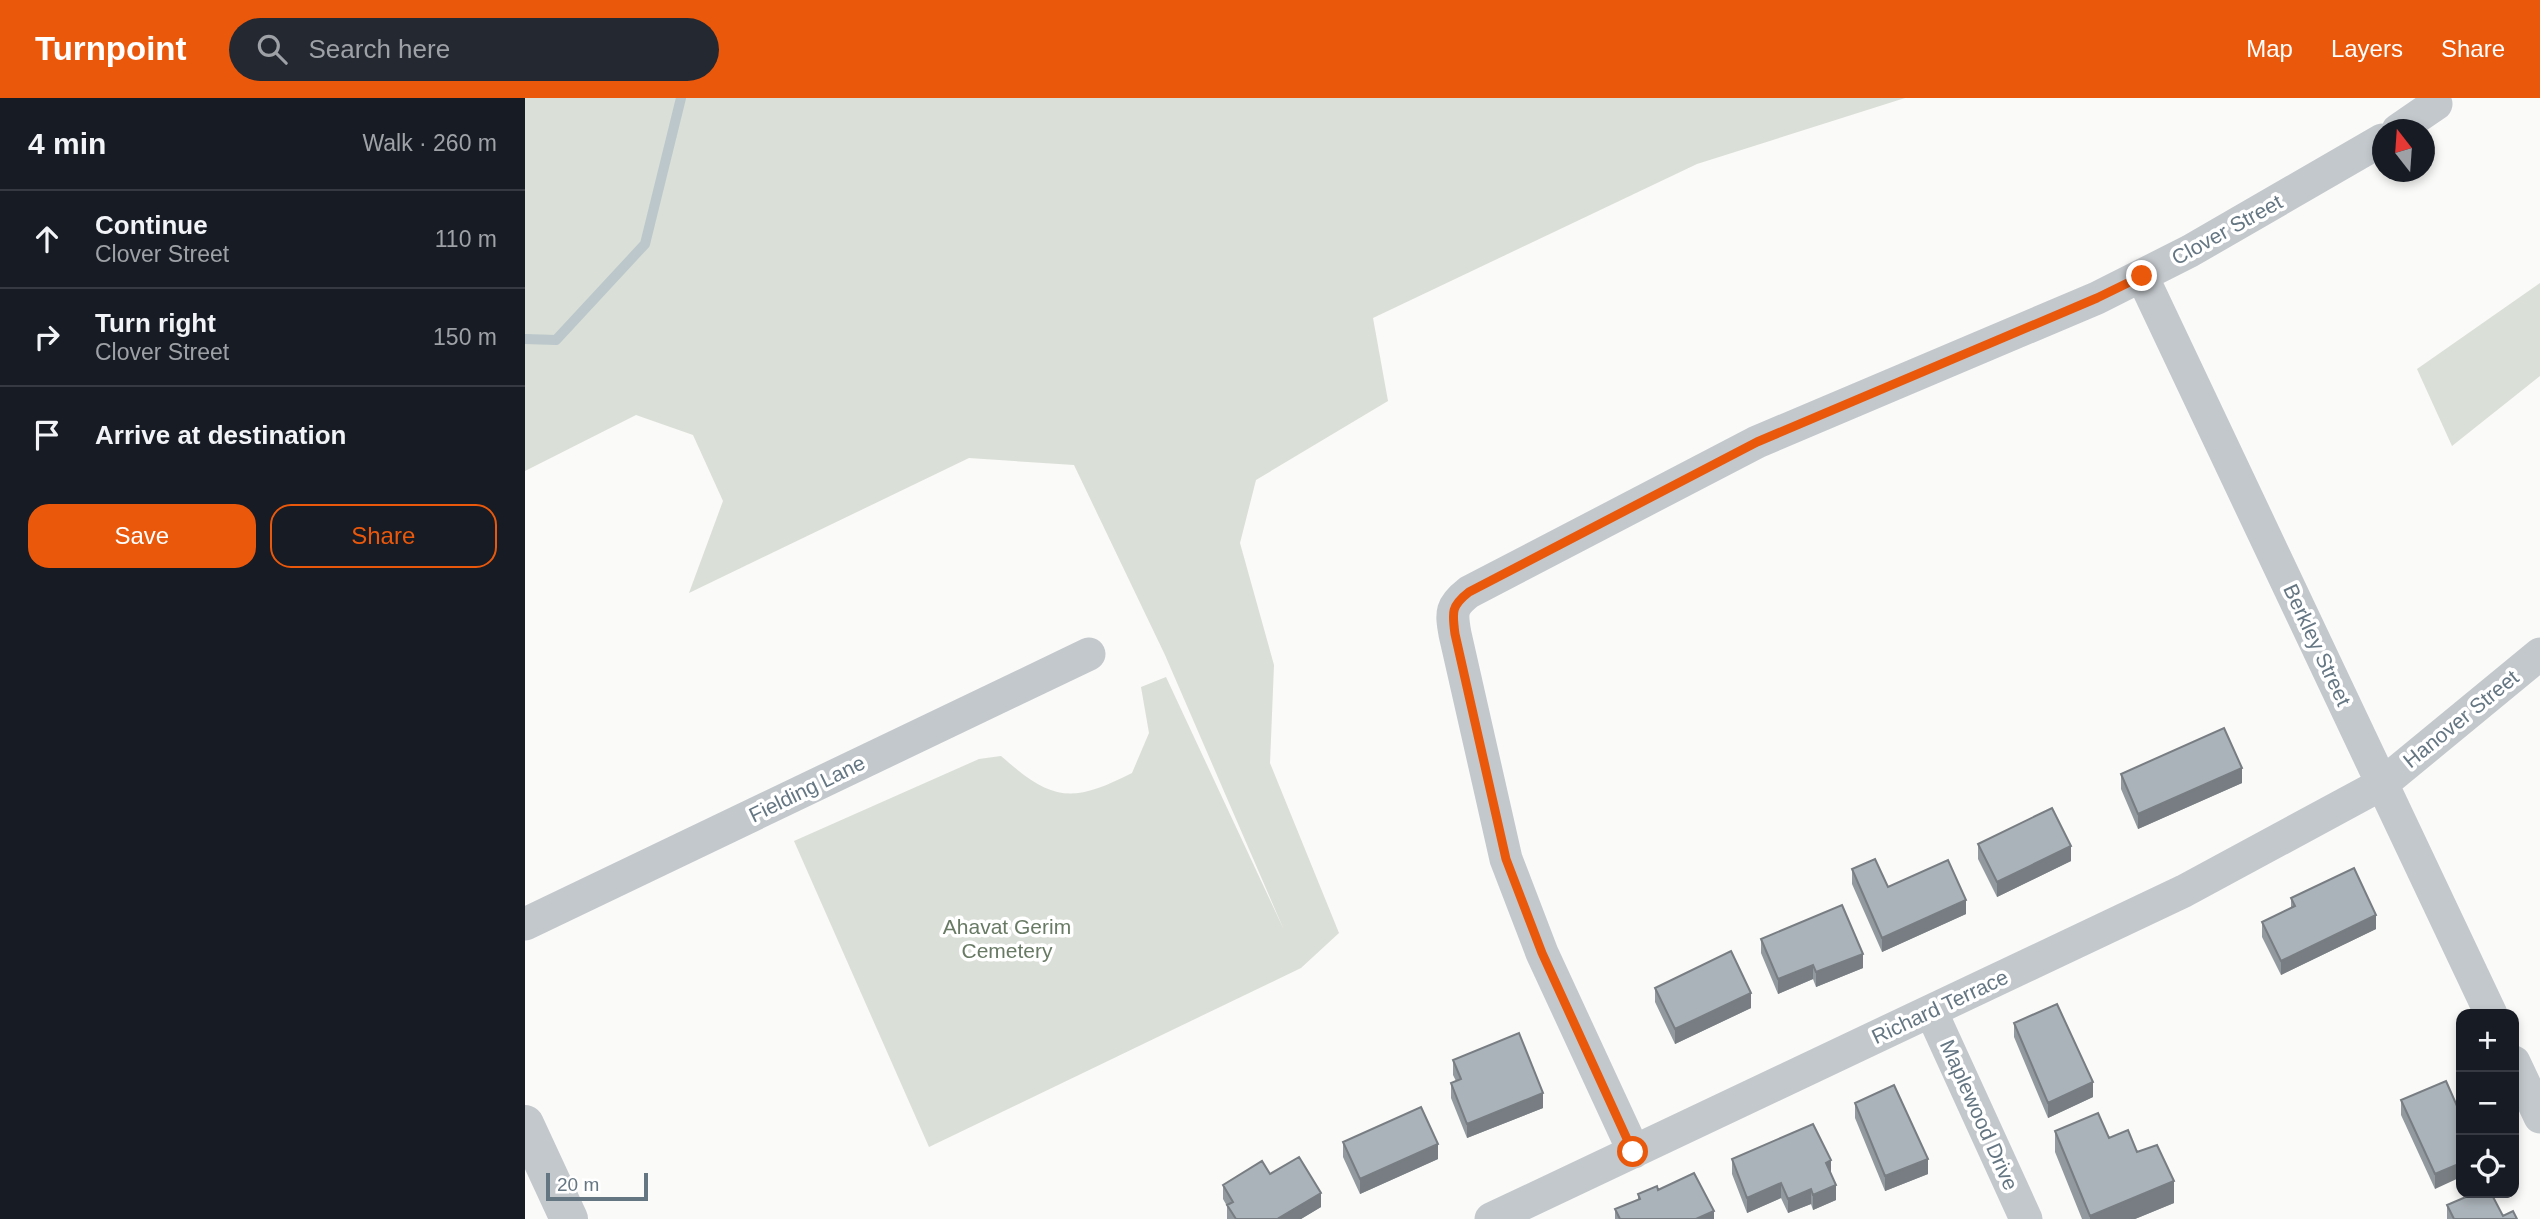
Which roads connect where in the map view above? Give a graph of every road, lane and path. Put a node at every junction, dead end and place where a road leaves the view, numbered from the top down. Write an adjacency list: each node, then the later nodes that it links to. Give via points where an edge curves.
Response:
1 (2436, 104): 2 (street)
2 (2414, 119)
3 (2372, 146): 4 (street, Clover Street)
4 (2142, 276): 7 (street, Berkley Street); 14 (street, Clover Street, via 1757,442 1455,603 1455,634 1506,859 1542,953)
5 (1089, 654): 8 (street, Fielding Lane)
6 (2540, 654): 7 (street, Hanover Street)
7 (2382, 784): 9 (street, Berkley Street); 10 (street, Richard Terrace, via 2184,891)
8 (525, 924)
9 (2489, 1009)
10 (1931, 1011): 14 (street, Richard Terrace); 17 (street, Maplewood Drive)
11 (2519, 1072): 12 (street)
12 (2540, 1117)
13 (525, 1124): 15 (street)
14 (1633, 1152): 16 (street, Richard Terrace)
15 (569, 1219)
16 (1491, 1219)
17 (2026, 1219)

